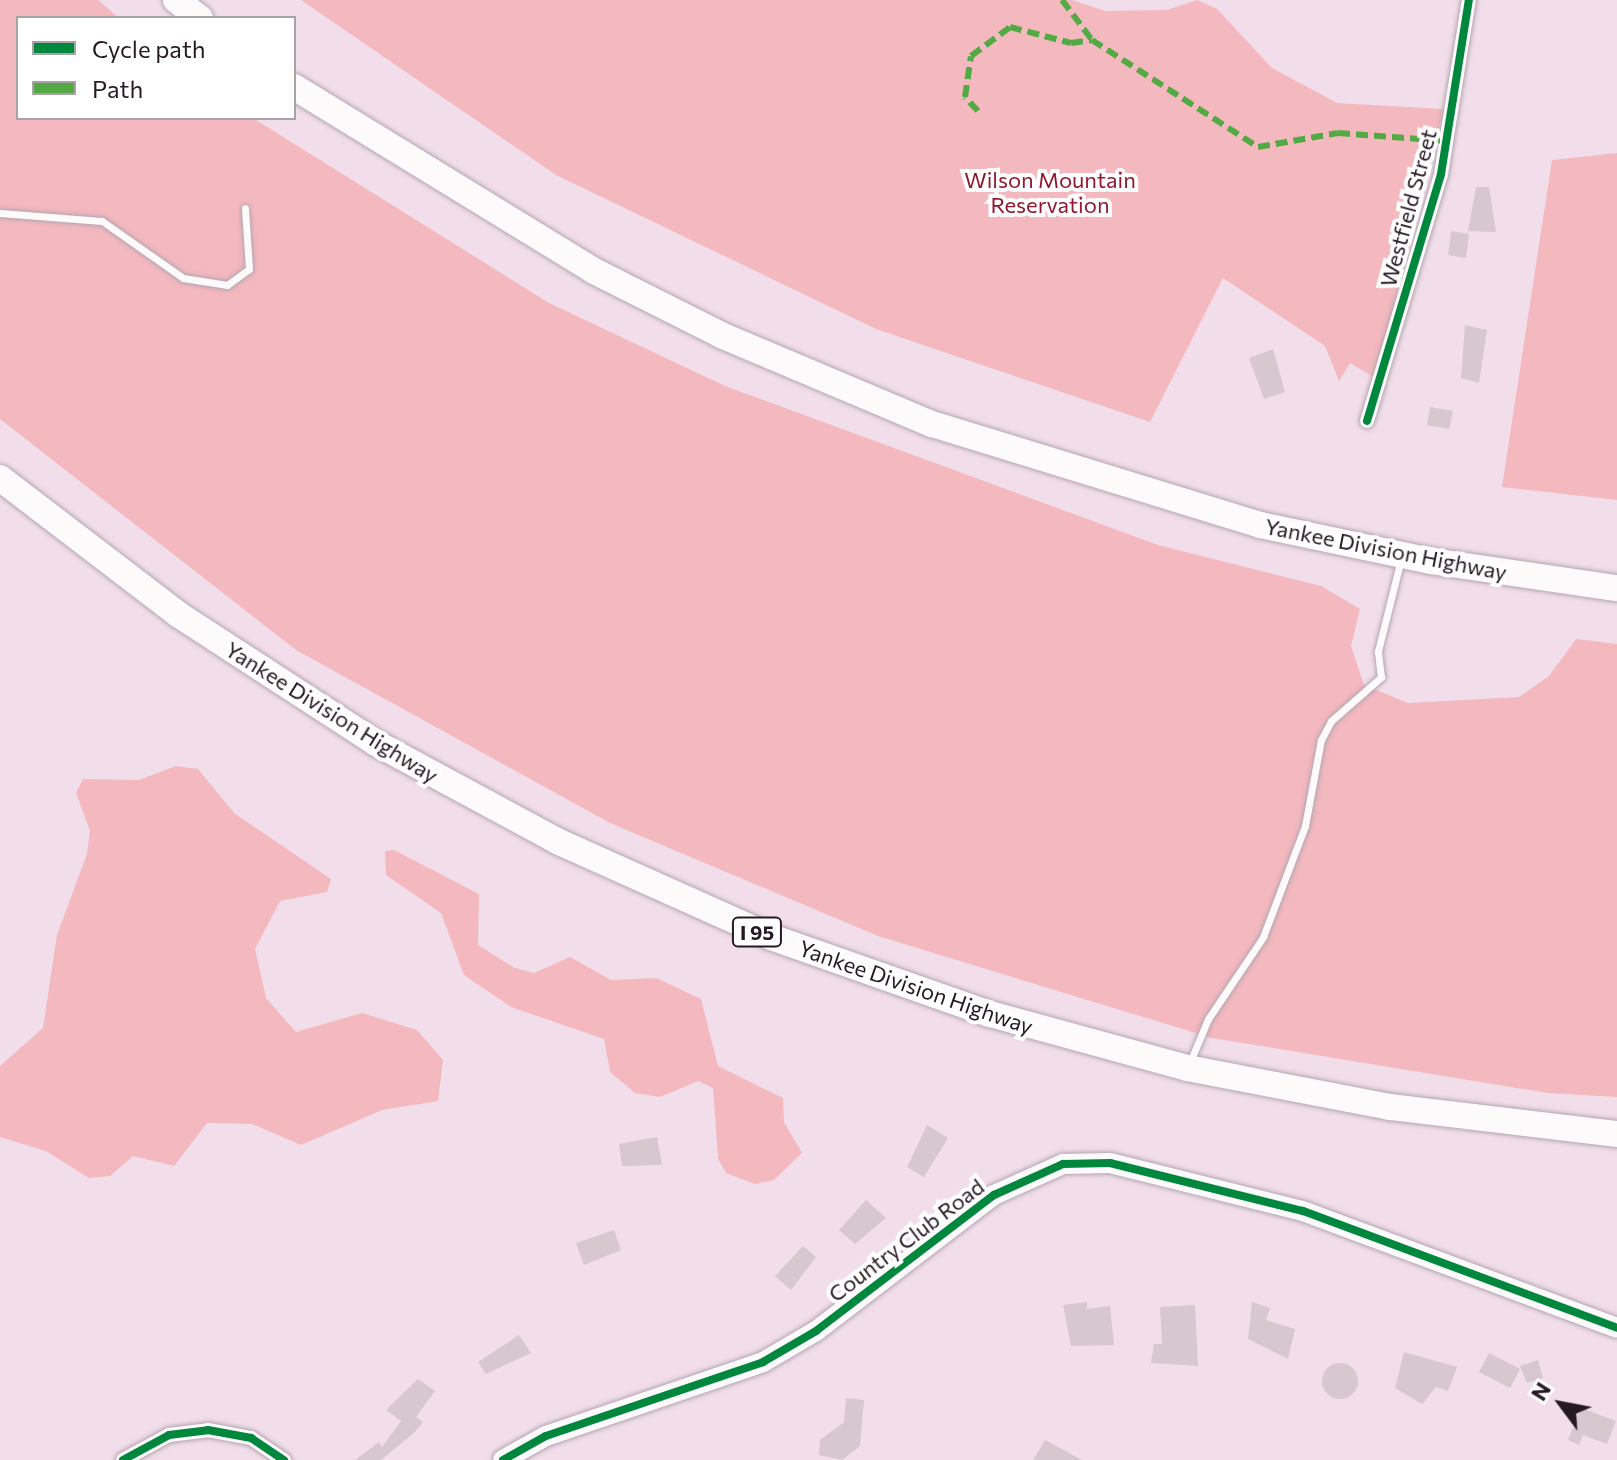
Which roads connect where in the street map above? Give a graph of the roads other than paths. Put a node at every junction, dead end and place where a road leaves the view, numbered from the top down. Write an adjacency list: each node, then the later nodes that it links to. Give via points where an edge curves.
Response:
1 (176, 0): 3 (highway)
2 (1469, 0): 7 (street, Westfield Street, via 1441,174)
3 (197, 16)
4 (296, 88): 11 (highway, Yankee Division Highway, via 544,244 787,364 1067,470)
5 (245, 208): 6 (lane, via 249,269 227,285 183,278 102,221)
6 (0, 213)
7 (1367, 421)
8 (0, 478): 10 (highway, Yankee Division Highway / I 95)
9 (0, 493): 10 (lane)
10 (56, 523): 13 (highway, Yankee Division Highway / I 95, via 350,728 610,867 879,978)
11 (1401, 555): 12 (highway, Yankee Division Highway); 13 (lane, via 1378,651 1381,677 1321,740 1305,826 1263,937 1208,1019)
12 (1617, 588)
13 (1187, 1068): 14 (highway, Yankee Division Highway / I 95, via 1390,1107)
14 (1617, 1134)
15 (1617, 1328): 18 (street, Country Club Road, via 1303,1211 1110,1163 1063,1164 994,1195 816,1331 763,1362 546,1436)
16 (123, 1460): 17 (street, via 169,1435 208,1430 251,1438)
17 (284, 1460)
18 (503, 1460)

